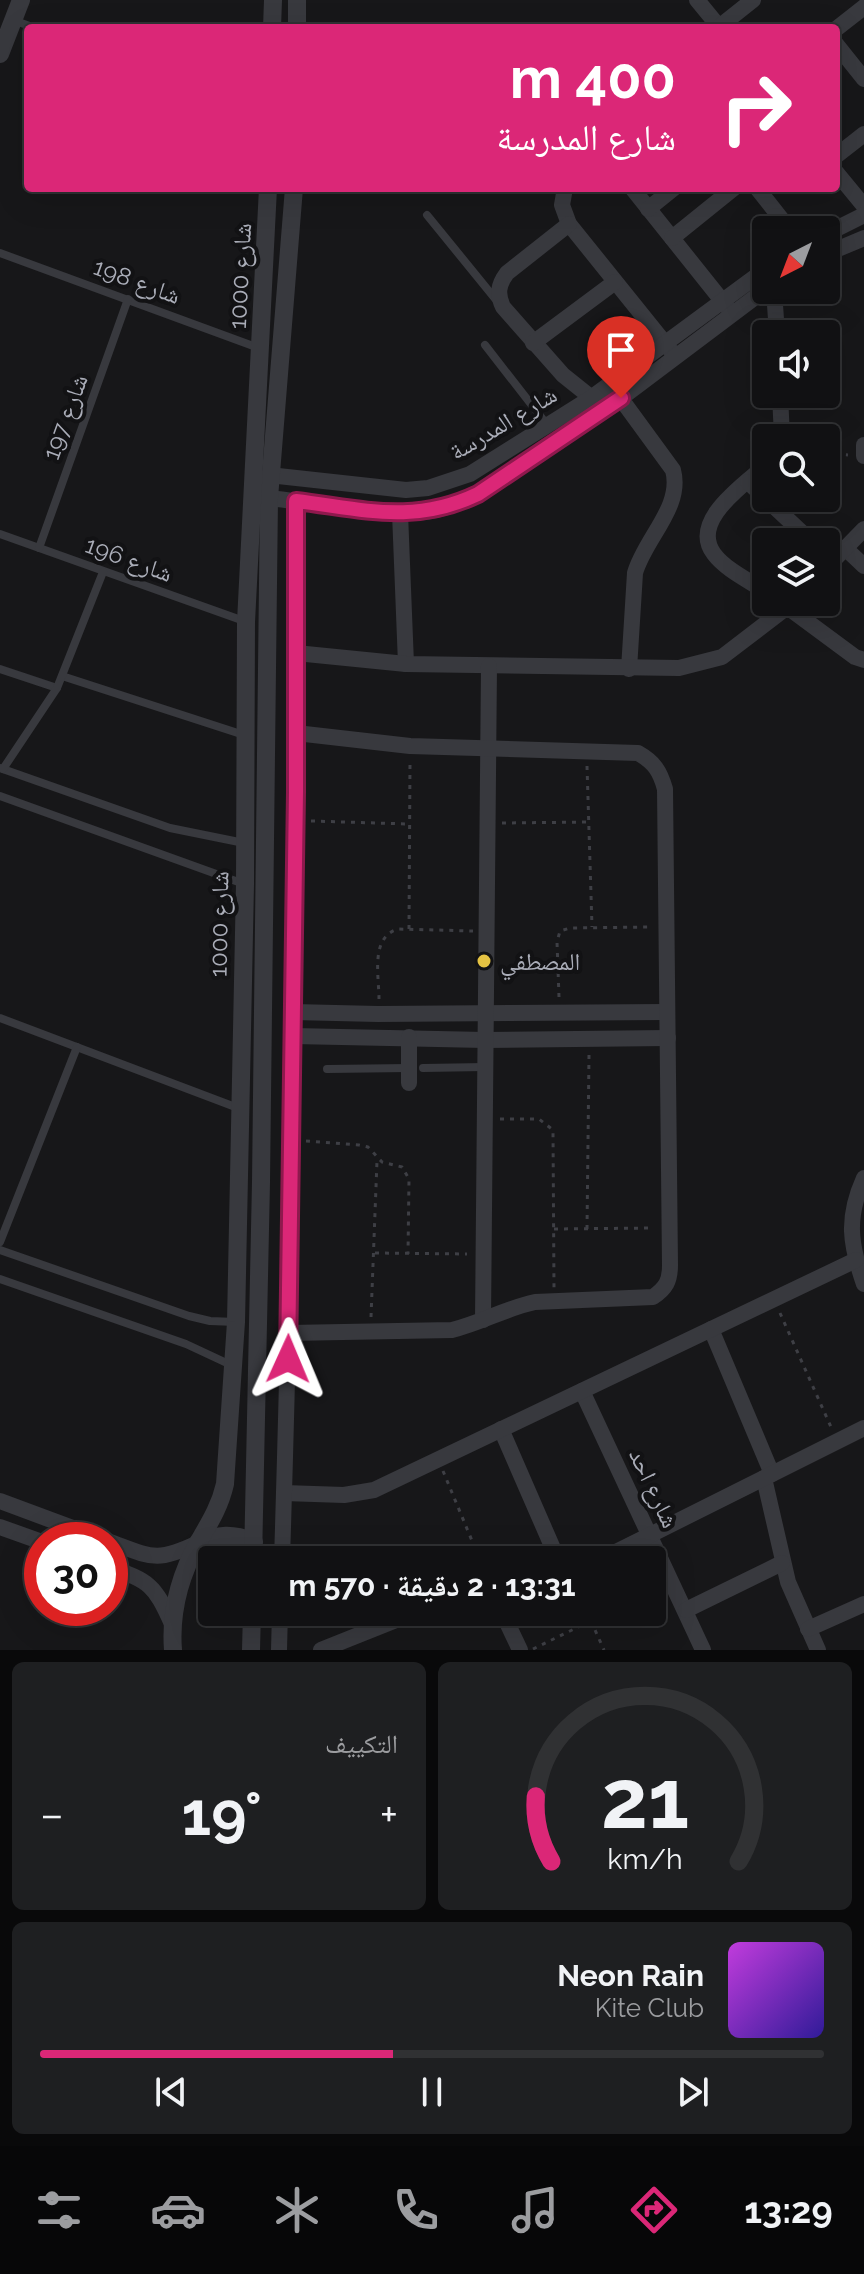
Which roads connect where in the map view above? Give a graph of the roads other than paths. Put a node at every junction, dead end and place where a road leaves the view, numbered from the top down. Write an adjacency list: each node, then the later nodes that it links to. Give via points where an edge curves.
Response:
1 (21, 0): 7 (street)
2 (273, 0): 9 (street)
3 (297, 0): 10 (street)
4 (697, 0): 11 (street)
5 (753, 0): 12 (street)
6 (864, 7): 13 (street)
7 (13, 20): 8 (lane); 15 (street)
8 (24, 24)
9 (272, 24)
10 (297, 24)
11 (716, 24)
12 (724, 24)
13 (840, 26)
14 (840, 49): 16 (street)
15 (0, 54)
16 (864, 79)
17 (864, 134): 18 (street)
18 (840, 153)
19 (840, 177): 27 (street)
20 (268, 192): 46 (street, شارع 1000)
21 (294, 192): 54 (street, شارع 1000)
22 (564, 192): 32 (street, via 562,205)
23 (635, 192): 28 (street)
24 (669, 192): 28 (street)
25 (729, 192): 34 (street)
26 (760, 192): 31 (street)
27 (864, 206)
28 (648, 209): 34 (street)
29 (427, 215): 42 (lane)
30 (864, 215): 33 (street)
31 (779, 216)
32 (569, 224): 38 (street); 42 (street, via 501,280)
33 (840, 227)
34 (672, 238): 43 (street)
35 (864, 238): 36 (street)
36 (840, 248)
37 (0, 253): 41 (lane, شارع 198)
38 (615, 282): 44 (street); 47 (street)
39 (752, 283): 43 (street, شارع المدرسة)
40 (752, 296): 43 (street, شارع المدرسة)
41 (128, 299): 46 (lane, شارع 198); 63 (lane, شارع 197)
42 (503, 307): 44 (street)
43 (727, 308): 47 (street, شارع المدرسة)
44 (533, 343): 49 (street)
45 (485, 345): 51 (lane)
46 (260, 348): 71 (street, شارع 1000)
47 (670, 351): 48 (street, شارع المدرسة); 50 (street, شارع المدرسة)
48 (610, 384): 49 (street, شارع المدرسة); 50 (street)
49 (591, 398): 50 (street); 51 (street, شارع المدرسة)
50 (614, 403): 59 (street, شارع المدرسة, via 478,494 453,506); 77 (street, via 673,470 676,482 675,495 635,573)
51 (549, 426): 54 (street, شارع المدرسة, via 470,474 428,488)
52 (864, 445): 53 (street)
53 (864, 456)
54 (269, 475): 57 (street, شارع 1000)
55 (752, 478): 56 (street)
56 (748, 482): 60 (street); 68 (street, via 713,515 707,528 715,555)
57 (269, 498): 58 (street, شارع المدرسة); 125 (street, شارع 1000)
58 (296, 501): 59 (street, شارع المدرسة); 72 (street)
59 (400, 513): 74 (street)
60 (797, 528)
61 (864, 529): 64 (street)
62 (0, 534): 63 (lane, شارع 196)
63 (39, 548): 67 (lane, شارع 196)
64 (845, 548): 65 (street); 66 (street)
65 (840, 552)
66 (864, 566)
67 (103, 572): 71 (lane, شارع 196); 78 (lane)
68 (752, 582)
69 (773, 616): 77 (street, via 722,657 703,664)
70 (803, 616): 73 (street)
71 (246, 622): 81 (street, شارع 1000)
72 (296, 653): 74 (street); 80 (street)
73 (864, 660)
74 (406, 664): 75 (street)
75 (489, 666): 77 (street); 82 (street)
76 (0, 669): 79 (lane)
77 (629, 669)
78 (62, 676): 79 (lane); 81 (lane)
79 (57, 688): 83 (lane)
80 (296, 733): 82 (street); 87 (street)
81 (245, 735): 85 (street, شارع 1000)
82 (486, 748): 88 (street, via 638,753 661,774); 90 (street)
83 (1, 768): 85 (lane, via 170,828)
84 (0, 796): 86 (lane)
85 (245, 843): 86 (street, شارع 1000)
86 (245, 884): 101 (street, شارع 1000)
87 (293, 1012): 89 (street); 92 (street)
88 (667, 1012): 90 (street); 95 (street)
89 (378, 1014): 90 (street); 93 (street)
90 (485, 1014): 96 (street)
91 (0, 1018): 97 (lane)
92 (293, 1036): 93 (street); 111 (street)
93 (378, 1037): 94 (street)
94 (409, 1037): 96 (street); 100 (street)
95 (668, 1038): 96 (street); 108 (street, via 670,1278 664,1290 653,1297 517,1306)
96 (485, 1040): 98 (street)
97 (77, 1047): 101 (lane); 103 (lane)
98 (485, 1067): 100 (lane); 108 (street)
99 (327, 1069): 100 (lane)
100 (414, 1073)
101 (239, 1108): 109 (street, شارع 1000)
102 (864, 1178): 105 (street, via 850,1230)
103 (0, 1242)
104 (0, 1250): 109 (lane, via 189,1316)
105 (856, 1260): 107 (street); 110 (street)
106 (0, 1279): 112 (lane, via 186,1344)
107 (864, 1284)
108 (483, 1320): 111 (street, via 452,1330)
109 (236, 1322): 112 (street, شارع 1000)
110 (711, 1329): 113 (street); 116 (street)
111 (289, 1333): 117 (street)
112 (235, 1367): 123 (street, شارع 1000, via 225,1484)
113 (582, 1391): 115 (street); 121 (street, شارع احد)
114 (864, 1428): 116 (street)
115 (501, 1429): 117 (street, via 374,1490); 127 (street)
116 (768, 1476): 121 (street); 130 (street)
117 (284, 1493): 126 (street)
118 (0, 1501): 119 (street)
119 (57, 1522)
120 (0, 1527): 122 (street)
121 (650, 1535): 128 (street); 133 (street, شارع احد)
122 (24, 1536)
123 (198, 1543): 124 (street, via 226,1535 240,1536); 129 (street, via 165,1557); 134 (street, شارع 1000)
124 (249, 1546)
125 (253, 1546)
126 (282, 1546)
127 (552, 1546)
128 (628, 1546)
129 (128, 1548)
130 (782, 1563): 133 (street); 139 (street)
131 (128, 1575): 134 (street, via 149,1584)
132 (864, 1604): 139 (street)
133 (686, 1610): 145 (street, شارع احد)
134 (172, 1624): 140 (street, شارع 1000)
135 (252, 1626): 141 (street)
136 (280, 1626): 142 (street)
137 (381, 1626): 143 (street)
138 (509, 1626): 144 (street)
139 (808, 1629): 146 (street)
140 (173, 1650)
141 (251, 1650)
142 (279, 1650)
143 (321, 1650)
144 (520, 1650)
145 (703, 1650)
146 (818, 1650)

